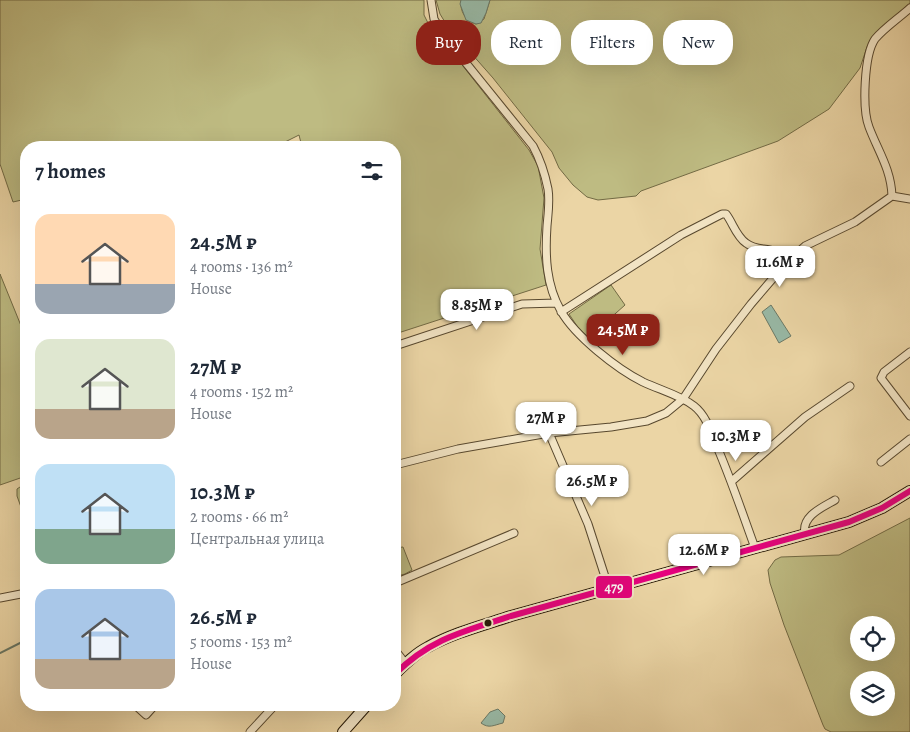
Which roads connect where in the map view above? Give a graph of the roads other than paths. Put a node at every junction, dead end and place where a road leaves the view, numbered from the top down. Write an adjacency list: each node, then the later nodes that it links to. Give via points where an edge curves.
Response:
1 (430, 0): 6 (street, via 434,19 445,37 538,155 548,190 547,264)
2 (910, 8): 3 (street, via 875,39 864,90 868,125 892,181)
3 (892, 196): 4 (street); 5 (street, via 855,222 805,246)
4 (910, 199)
5 (787, 262): 7 (street, via 774,250 747,244 726,214 722,214 681,235); 11 (street, via 716,349)
6 (557, 304): 7 (street); 8 (street, via 522,304)
7 (561, 312): 11 (street, via 587,343 614,364 640,381)
8 (401, 344)
9 (910, 352): 12 (street, via 881,378)
10 (850, 386): 17 (street, via 805,417)
11 (683, 399): 13 (street, via 666,413 647,421); 17 (street, via 696,407 708,424)
12 (910, 416)
13 (549, 433): 16 (street, via 458,449); 24 (street, via 588,524)
14 (910, 439): 15 (street)
15 (882, 462)
16 (401, 463)
17 (732, 481): 22 (street)
18 (910, 491): 21 (street, via 868,515)
19 (835, 500): 21 (street, via 812,514)
20 (514, 534): 23 (street)
21 (805, 534): 22 (street)
22 (755, 548): 24 (street)
23 (401, 580)
24 (609, 590): 28 (street, via 473,629 427,647)
25 (20, 594): 26 (street)
26 (0, 598)
27 (401, 658): 28 (street)
28 (405, 663): 29 (street)
29 (401, 667)
30 (269, 711): 32 (street)
31 (362, 711): 33 (street)
32 (250, 732)
33 (343, 732)

